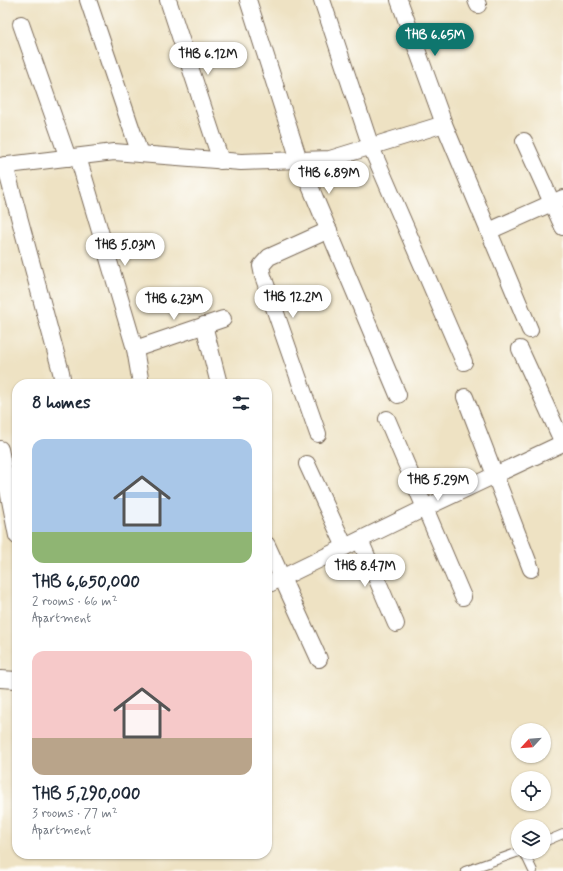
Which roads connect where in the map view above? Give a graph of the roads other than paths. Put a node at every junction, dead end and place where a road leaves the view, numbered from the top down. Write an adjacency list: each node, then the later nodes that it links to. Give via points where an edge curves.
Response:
1 (88, 0): 10 (street)
2 (168, 0): 13 (street)
3 (248, 0): 12 (street)
4 (322, 0): 9 (street)
5 (399, 0): 7 (street)
6 (20, 24): 11 (street)
7 (444, 124): 9 (street); 18 (street)
8 (524, 141): 15 (street)
9 (371, 146): 12 (street, via 330,159); 24 (street)
10 (140, 154): 11 (street, via 114,152); 13 (street)
11 (73, 157): 14 (street); 22 (street)
12 (299, 160): 13 (street); 17 (street)
13 (221, 161)
14 (2, 166): 25 (street)
15 (558, 200): 16 (street); 18 (street)
16 (563, 227)
17 (329, 230): 28 (street); 31 (street, via 269,257 261,266)
18 (489, 231): 21 (street)
19 (223, 319): 20 (street)
20 (204, 325): 22 (street); 27 (street)
21 (530, 330)
22 (135, 349): 26 (street)
23 (520, 349): 32 (street)
24 (464, 362)
25 (62, 379)
26 (140, 379)
27 (218, 379)
28 (398, 395)
29 (465, 397): 35 (street)
30 (387, 419): 36 (street)
31 (318, 434)
32 (563, 443): 35 (street)
33 (0, 449): 37 (street)
34 (306, 464): 39 (street)
35 (495, 475): 36 (street); 41 (street)
36 (425, 508): 38 (street); 44 (street)
37 (12, 510)
38 (360, 540): 39 (street); 45 (street)
39 (345, 547): 42 (street)
40 (272, 556): 42 (street)
41 (531, 569)
42 (282, 578): 43 (street); 46 (street)
43 (272, 583)
44 (463, 597)
45 (396, 624)
46 (319, 659)
47 (0, 679): 48 (street)
48 (12, 680)
49 (563, 834): 50 (lane)
50 (551, 839)
51 (511, 855): 53 (lane)
52 (527, 859): 54 (lane)
53 (465, 871)
54 (533, 871)

